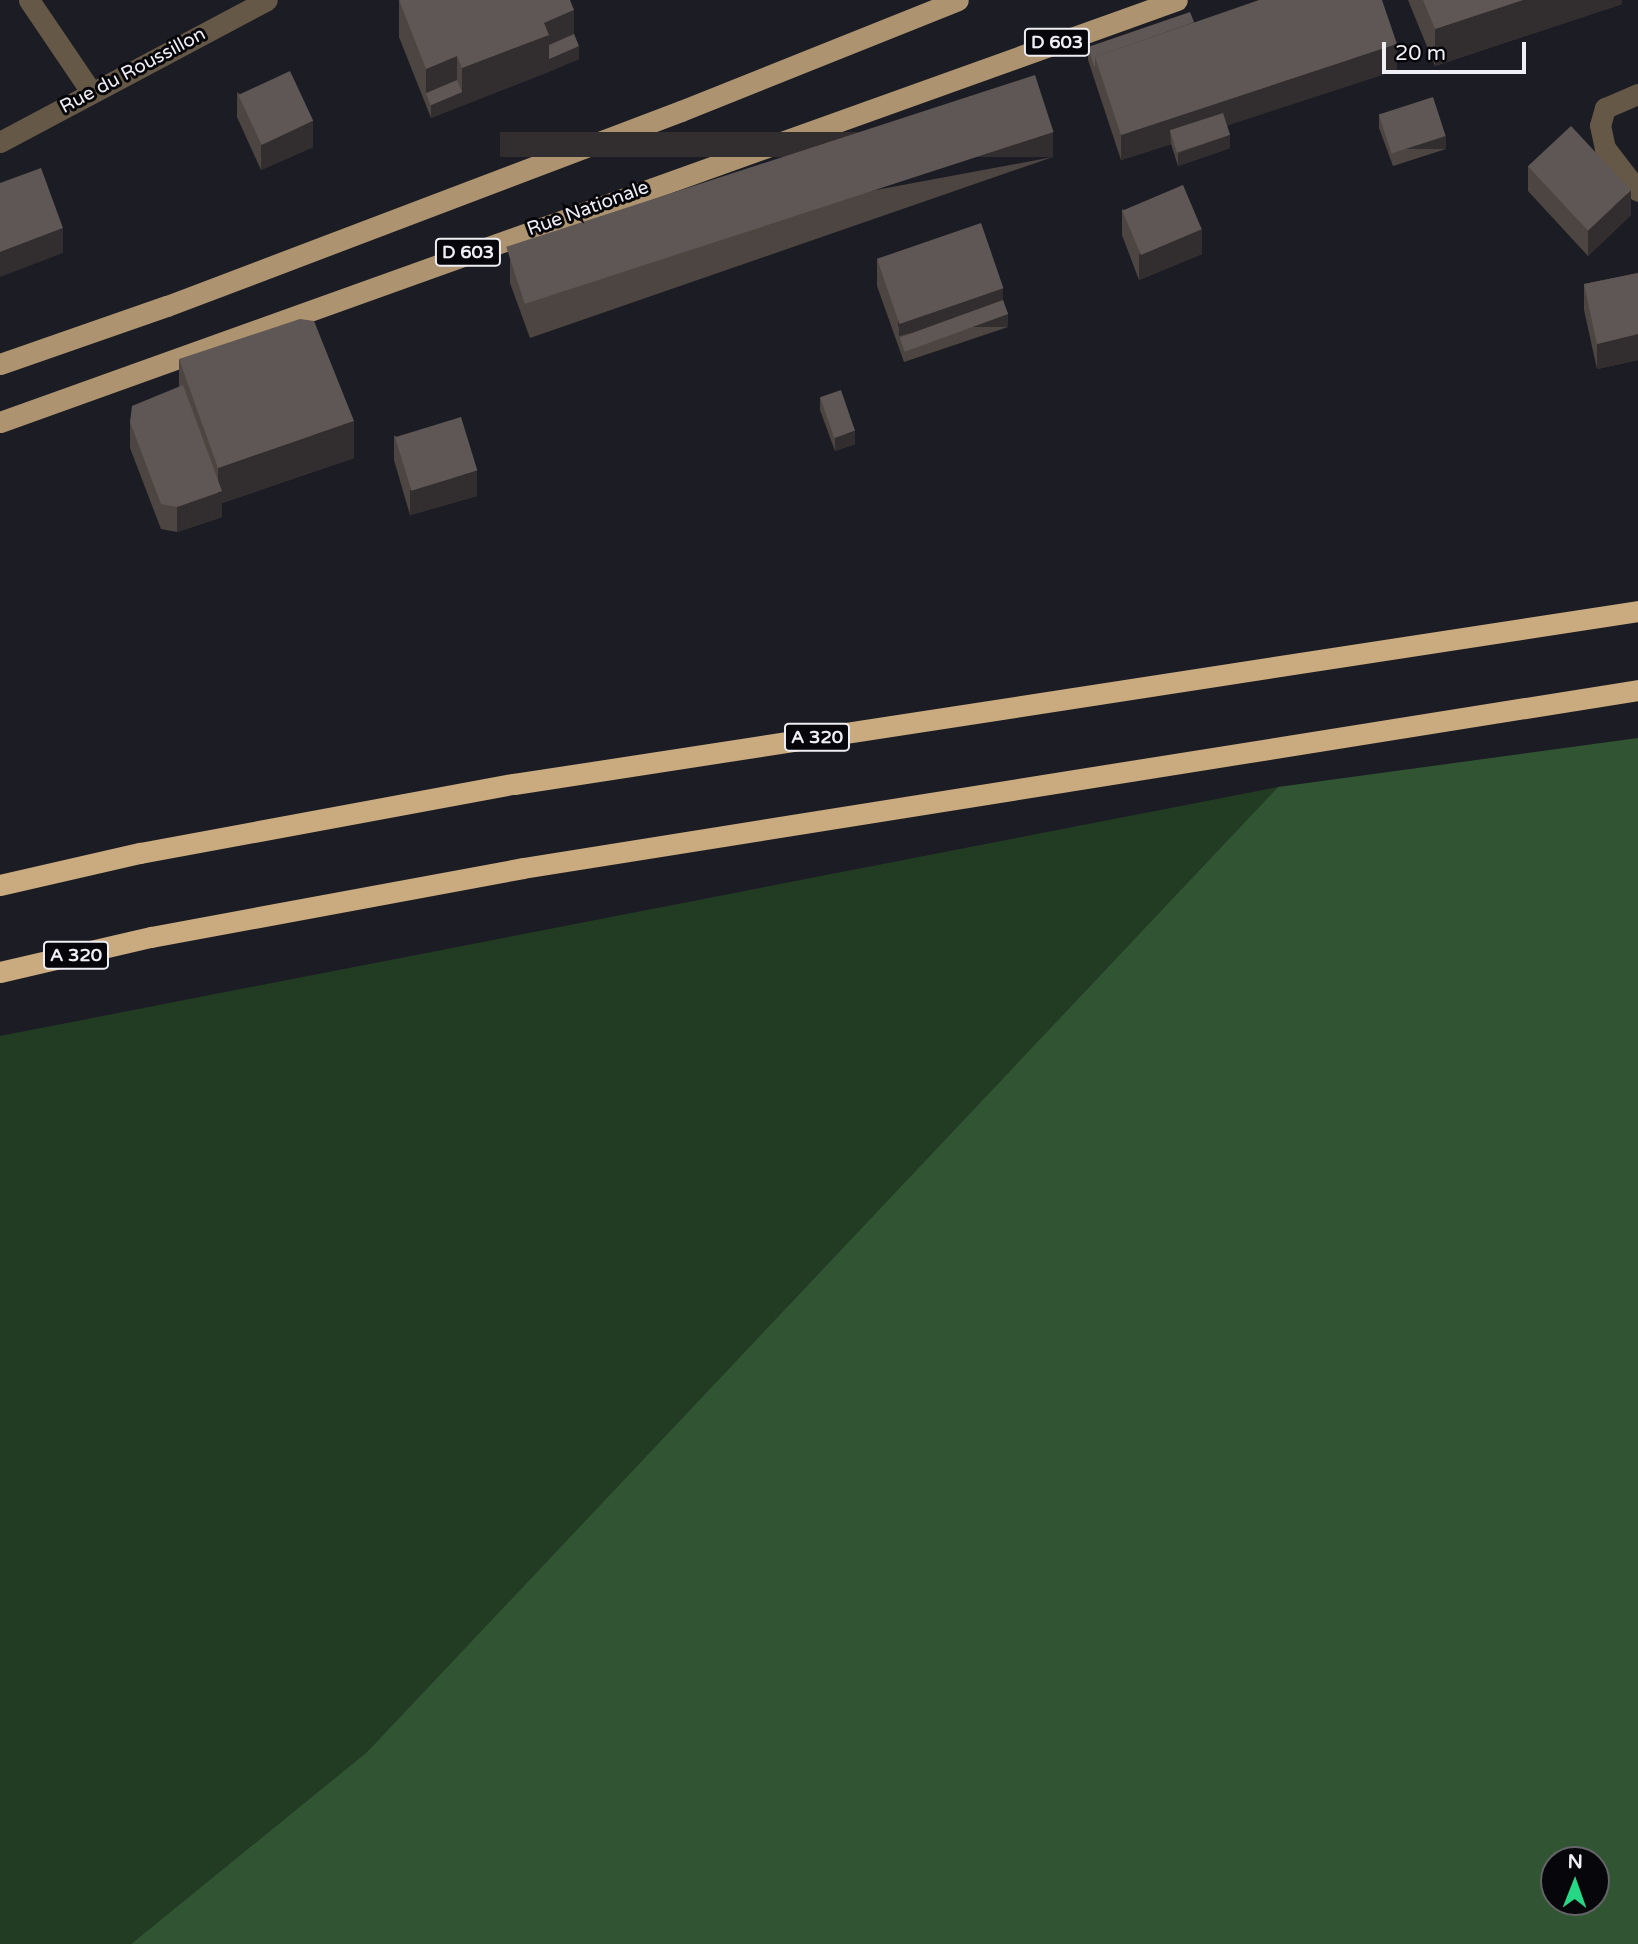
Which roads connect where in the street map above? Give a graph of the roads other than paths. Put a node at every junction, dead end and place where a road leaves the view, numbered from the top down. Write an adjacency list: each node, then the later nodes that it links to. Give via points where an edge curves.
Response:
1 (29, 0): 5 (street)
2 (267, 0): 5 (street, Rue du Roussillon)
3 (958, 0): 9 (main road, via 180,301)
4 (1177, 0): 10 (main road, Rue Nationale / D 603)
5 (92, 93): 7 (street, Rue du Roussillon)
6 (1638, 94): 8 (street, via 1605,108 1600,125 1605,148)
7 (0, 142)
8 (1638, 191)
9 (0, 364)
10 (0, 422)
11 (1638, 611): 13 (highway, A 320, via 514,785 139,853)
12 (1638, 690): 14 (highway, A 320, via 523,868 151,937)
13 (0, 885)
14 (0, 972)

